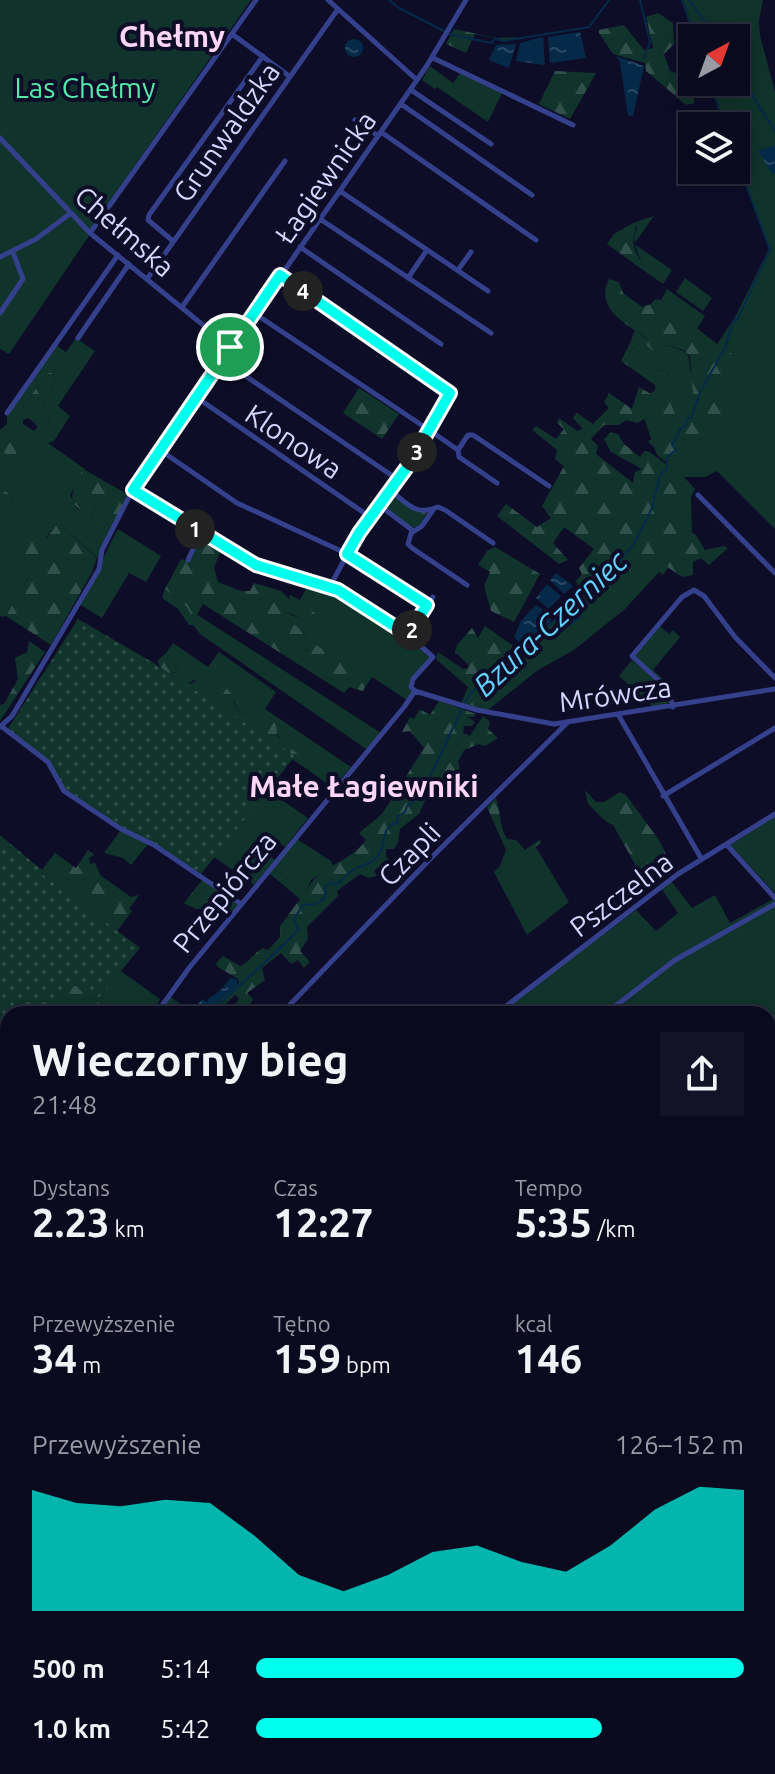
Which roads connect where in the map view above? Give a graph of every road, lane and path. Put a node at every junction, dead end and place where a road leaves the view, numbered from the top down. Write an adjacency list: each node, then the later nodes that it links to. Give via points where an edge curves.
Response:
1 (256, 0): 5 (street)
2 (328, 0): 4 (street)
3 (466, 0): 7 (street, Łagiewnicka)
4 (338, 9): 8 (street, Grunwaldzka); 9 (street)
5 (232, 34): 6 (street); 22 (street)
6 (263, 56): 8 (street); 24 (street, via 149,215 152,226)
7 (433, 58): 9 (street, Łagiewnicka); 13 (street)
8 (289, 76): 24 (street, Grunwaldzka)
9 (417, 80): 10 (street, Łagiewnicka)
10 (411, 90): 11 (street, Łagiewnicka); 16 (street)
11 (401, 104): 14 (street, Łagiewnicka); 19 (street)
12 (355, 120): 14 (street)
13 (573, 125)
14 (379, 134): 18 (street, Łagiewnicka); 23 (street)
15 (0, 138): 20 (street, Chełmska)
16 (491, 144)
17 (285, 161): 37 (street)
18 (340, 191): 21 (street, Łagiewnicka); 26 (street)
19 (532, 195)
20 (71, 213): 22 (street, Chełmska); 27 (street)
21 (320, 219): 25 (street, Łagiewnicka); 34 (street)
22 (90, 233): 29 (street, Chełmska)
23 (536, 240)
24 (173, 241): 35 (street, Grunwaldzka)
25 (300, 247): 33 (street, Łagiewnicka); 42 (street)
26 (427, 250): 32 (street); 34 (street)
27 (13, 252): 30 (street); 38 (street, via 23,279)
28 (471, 252): 32 (street)
29 (118, 255): 31 (street, Chełmska); 46 (street)
30 (0, 257)
31 (129, 264): 35 (street, Chełmska); 41 (street)
32 (458, 270): 36 (street)
33 (280, 275): 39 (street, Łagiewnicka); 47 (street, via 448,390)
34 (408, 278): 40 (street)
35 (147, 279): 37 (street, Chełmska)
36 (488, 291)
37 (182, 307): 43 (street, Chełmska)
38 (0, 313)
39 (254, 313): 43 (street, Łagiewnicka); 47 (street)
40 (491, 333)
41 (78, 338)
42 (441, 344)
43 (230, 347): 44 (street, Łagiewnicka)
44 (222, 360): 45 (street, Łagiewnicka); 50 (street)
45 (196, 397): 48 (street, Łagiewnicka); 58 (street, Klonowa)
46 (7, 413)
47 (428, 431): 49 (street); 50 (street)
48 (160, 450): 54 (street, Łagiewnicka); 62 (street, via 245,507)
49 (458, 450): 51 (street, via 459,457); 52 (street, via 473,435)
50 (397, 479): 53 (street)
51 (497, 483)
52 (549, 486)
53 (390, 490): 56 (street); 57 (street, via 418,510)
54 (134, 492): 59 (street); 77 (street, Łagiewnicka, via 102,550 99,569 17,709)
55 (698, 495): 64 (street)
56 (379, 505): 58 (street); 60 (street)
57 (433, 509): 60 (street); 61 (street, via 445,510)
58 (370, 517): 62 (street)
59 (201, 532): 63 (street); 66 (street, via 256,565)
60 (413, 532): 65 (street, via 409,546)
61 (493, 543)
62 (347, 554): 66 (street); 68 (street)
63 (188, 560)
64 (775, 573)
65 (467, 585)
66 (330, 586): 69 (street)
67 (433, 597): 68 (street)
68 (427, 605): 69 (street)
69 (408, 635): 72 (street, Przepiórcza, via 433,655 411,682)
70 (775, 678): 73 (street, via 694,590 682,597 632,657 668,689)
71 (775, 689): 73 (street, Mrówcza)
72 (415, 691): 76 (street, Mrówcza, via 464,707); 85 (street, Przepiórcza)
73 (673, 707): 74 (street, Mrówcza)
74 (619, 716): 75 (street, Mrówcza); 80 (street)
75 (567, 723): 76 (street, Mrówcza); 79 (street, Czapli)
76 (554, 724): 79 (street)
77 (1, 726): 85 (street, via 48,762 64,791)
78 (775, 728): 80 (street)
79 (557, 732): 88 (street, Czapli)
80 (663, 796): 83 (street)
81 (775, 814): 82 (street, Pszczelna)
82 (727, 845): 83 (street, Pszczelna); 84 (street)
83 (701, 858): 89 (street, Pszczelna)
84 (775, 898)
85 (241, 904): 87 (street, Przepiórcza)
86 (775, 904): 90 (street, via 675,960)
87 (161, 1006)
88 (289, 1006)
89 (506, 1006)
90 (615, 1006)

